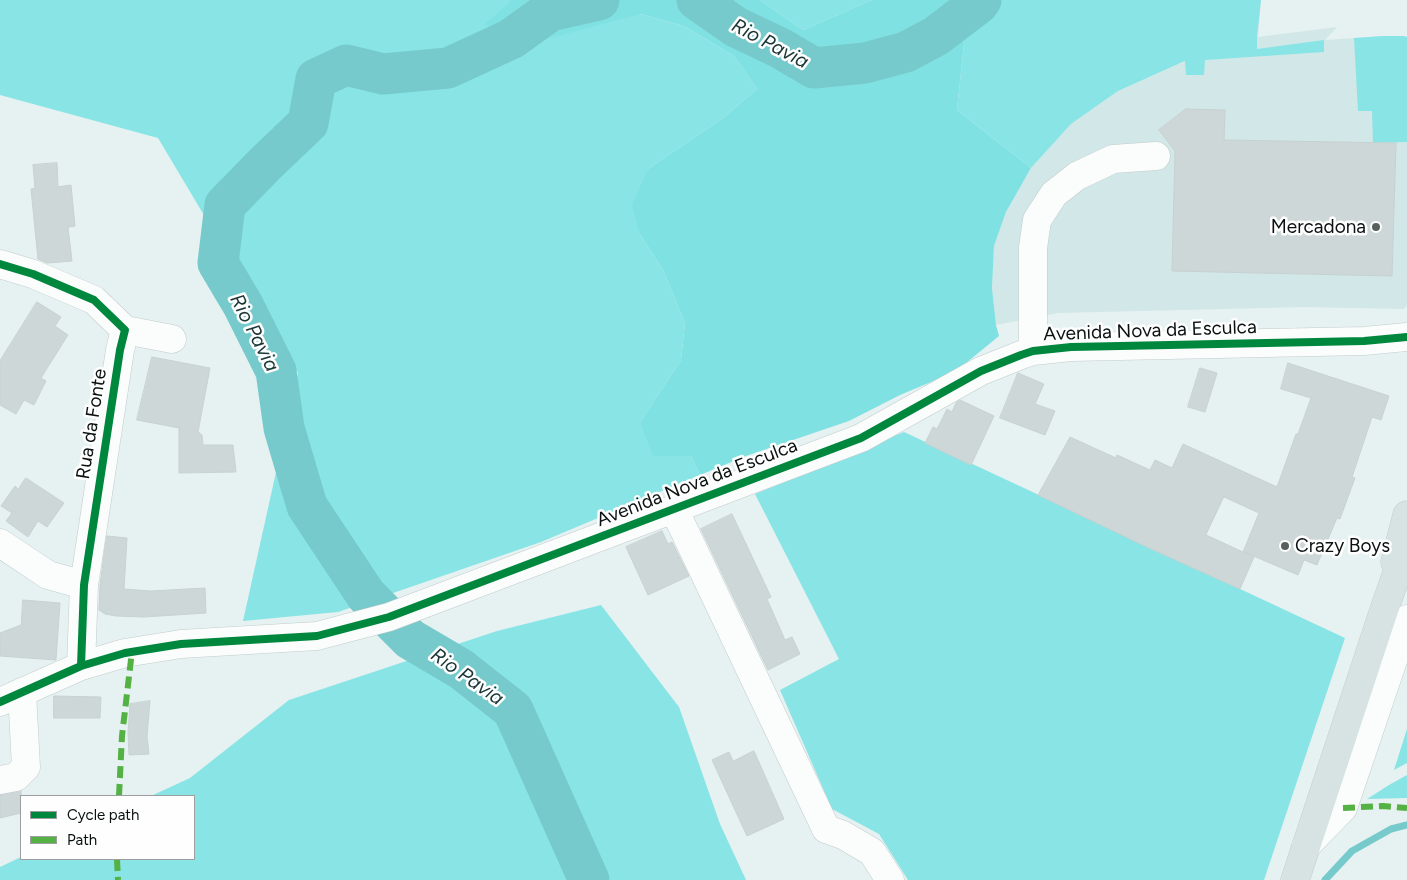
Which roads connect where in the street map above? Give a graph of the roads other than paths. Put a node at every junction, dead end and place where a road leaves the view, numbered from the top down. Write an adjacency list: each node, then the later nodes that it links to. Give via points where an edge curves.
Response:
1 (1156, 156): 7 (street, via 1113,159 1077,176 1054,194 1037,220 1033,248)
2 (0, 264): 3 (street, via 94,300)
3 (125, 330): 5 (street); 13 (street, Rua da Fonte)
4 (1407, 337): 6 (street, Avenida Nova da Esculca)
5 (172, 339)
6 (1364, 341): 7 (street, Avenida Nova da Esculca, via 1072,347); 8 (street, Avenida Nova da Esculca)
7 (1034, 351): 9 (street, Avenida Nova da Esculca, via 981,371 861,438)
8 (1407, 352)
9 (674, 509): 15 (street, Avenida Nova da Esculca, via 392,615 316,636 181,644 124,653); 18 (street, via 826,829 843,834 872,852)
10 (1407, 515): 14 (main road)
11 (0, 543): 13 (street, via 48,575)
12 (1407, 544): 14 (main road)
13 (84, 585): 15 (street, Rua da Fonte)
14 (1395, 616): 19 (main road)
15 (80, 666): 16 (street, Avenida Nova da Esculca)
16 (11, 697): 17 (street, via 26,767 16,777)
17 (0, 780)
18 (890, 880)
19 (1295, 880)

